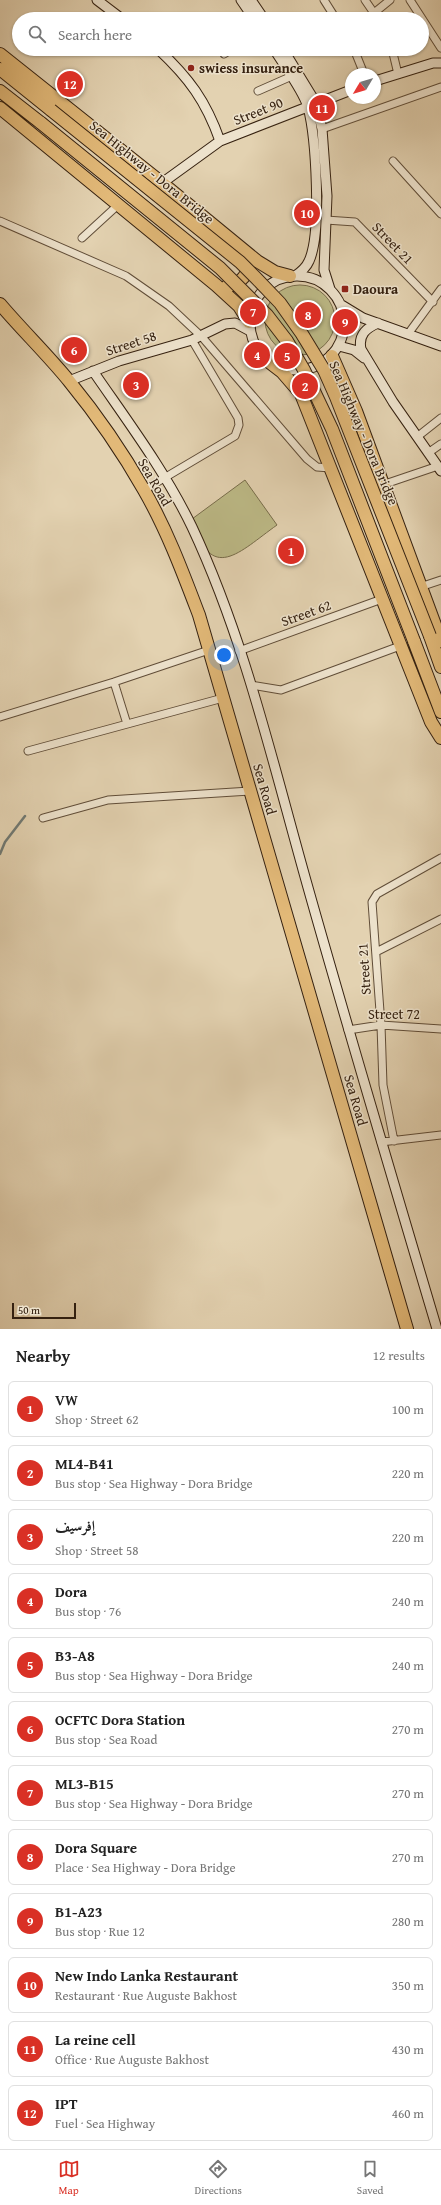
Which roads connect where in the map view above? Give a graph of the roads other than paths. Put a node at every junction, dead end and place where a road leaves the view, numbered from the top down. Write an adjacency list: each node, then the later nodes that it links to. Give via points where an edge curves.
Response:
1 (97, 0): 8 (street)
2 (241, 0): 9 (street)
3 (251, 0): 10 (street)
4 (324, 0): 11 (street)
5 (365, 0): 12 (street)
6 (390, 0): 13 (street)
7 (410, 0): 14 (street)
8 (113, 12)
9 (249, 12)
10 (259, 12)
11 (332, 12)
12 (373, 12)
13 (380, 12)
14 (418, 12)
15 (429, 29): 16 (street)
16 (441, 48)
17 (0, 54): 38 (highway)
18 (164, 56): 36 (street, via 194,88 212,120)
19 (279, 56): 27 (street)
20 (287, 56): 33 (street)
21 (357, 56): 24 (street)
22 (394, 56): 26 (street)
23 (441, 63): 26 (street)
24 (362, 68)
25 (0, 69): 76 (highway, Sea Highway - Dora Bridge, bridge, via 240,262 280,303 324,370)
26 (398, 74): 28 (street)
27 (292, 76): 31 (street); 33 (street)
28 (381, 79)
29 (441, 87): 35 (street)
30 (0, 91): 84 (highway, Sea Highway - Dora Bridge, bridge, via 220,268 262,310 287,341 332,429)
31 (258, 91)
32 (345, 92): 33 (street, Street 90)
33 (312, 104): 35 (street); 36 (street, Street 90); 45 (street, via 316,212 313,249 310,260 303,270)
34 (0, 108): 39 (highway)
35 (322, 129): 41 (street, via 327,170)
36 (220, 141): 38 (street, Street 90)
37 (393, 160): 40 (street)
38 (162, 183): 44 (highway)
39 (118, 205): 43 (street); 46 (highway)
40 (441, 214)
41 (326, 220): 47 (street, via 324,270); 49 (street, Street 21, via 355,222)
42 (0, 221): 55 (street, via 126,276 169,306)
43 (82, 238)
44 (247, 253): 45 (highway, via 269,270); 46 (highway, via 249,265 244,277 229,286)
45 (292, 276): 47 (street, via 314,279); 53 (street, via 270,284 262,291 251,311)
46 (216, 285): 53 (highway, via 239,306)
47 (330, 289): 51 (street)
48 (441, 289): 49 (street)
49 (433, 302): 54 (street)
50 (0, 304): 63 (highway, Sea Road)
51 (340, 304): 52 (street); 57 (street, via 344,325)
52 (378, 323): 54 (street); 61 (street, via 368,327 361,337 361,349)
53 (250, 326): 55 (street, Street 58, via 225,324); 60 (street, via 257,348)
54 (408, 334): 58 (street)
55 (202, 337): 56 (street, Street 58); 68 (street, via 307,459 317,467)
56 (192, 340): 62 (street, Street 58); 70 (street, via 238,418 238,432)
57 (339, 346): 59 (street); 61 (street, via 354,350)
58 (441, 346)
59 (332, 356): 60 (street, via 323,363 302,370 290,370); 71 (highway, via 356,411)
60 (269, 362): 68 (highway, via 301,394)
61 (368, 362): 65 (street)
62 (93, 371): 63 (street, Street 58); 70 (street)
63 (69, 382): 72 (highway, Sea Road)
64 (441, 418): 65 (street)
65 (417, 437): 67 (street)
66 (441, 444): 67 (street)
67 (428, 453): 69 (street)
68 (330, 468): 75 (highway)
69 (440, 468): 71 (street)
70 (165, 476): 72 (street); 79 (street, via 214,579)
71 (382, 485): 74 (highway)
72 (144, 490): 78 (highway, Sea Road, via 163,525 180,566)
73 (441, 580): 74 (street)
74 (420, 587): 76 (highway)
75 (382, 598): 77 (highway); 79 (street, Street 62)
76 (436, 638): 80 (highway)
77 (400, 646): 82 (street, via 281,690); 87 (highway, via 431,722)
78 (209, 650): 81 (street); 83 (highway, Sea Road)
79 (240, 651): 82 (street)
80 (441, 667)
81 (114, 682): 85 (street); 86 (street)
82 (251, 685): 96 (street)
83 (223, 698): 86 (street); 89 (highway, Sea Road)
84 (441, 712)
85 (0, 717)
86 (127, 724): 88 (street)
87 (441, 738)
88 (28, 751)
89 (250, 791): 90 (street, via 108,800); 100 (highway, Sea Road)
90 (43, 818)
91 (441, 858): 93 (street, Street 21, via 377,894 372,902)
92 (441, 919): 93 (street)
93 (376, 952): 94 (street, Street 21)
94 (381, 1026): 95 (street, Street 72); 96 (street, Street 72); 98 (street, Street 21, via 383,1085)
95 (441, 1029)
96 (348, 1030): 99 (street)
97 (441, 1135): 98 (street)
98 (394, 1140): 99 (street)
99 (381, 1142): 101 (street)
100 (407, 1329)
101 (436, 1329)

